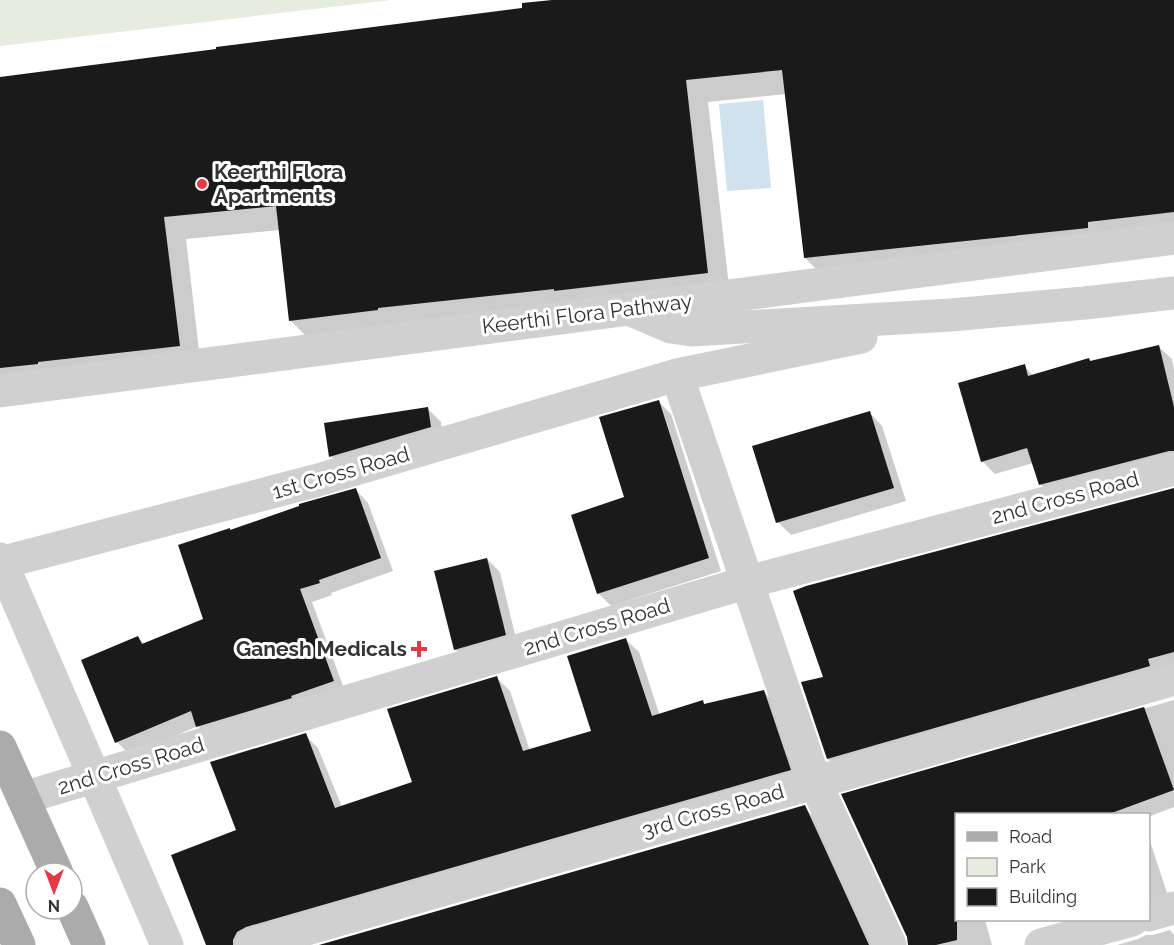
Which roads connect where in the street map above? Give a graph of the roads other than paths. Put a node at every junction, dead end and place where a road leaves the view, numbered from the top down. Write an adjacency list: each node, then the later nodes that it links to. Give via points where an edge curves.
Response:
1 (1174, 238): 3 (street, Keerthi Flora Pathway)
2 (1174, 293): 3 (street, via 951,315 692,330 671,327)
3 (628, 309): 6 (street, Keerthi Flora Pathway)
4 (861, 337): 5 (street, 1st Cross Road)
5 (677, 375): 8 (street, 1st Cross Road, via 318,480); 9 (street)
6 (0, 391)
7 (1174, 469): 9 (street, 2nd Cross Road)
8 (1, 562): 12 (street)
9 (747, 582): 12 (street, 2nd Cross Road); 13 (street)
10 (1174, 678): 13 (street, 3rd Cross Road)
11 (0, 747): 14 (main road)
12 (94, 777): 14 (street, 2nd Cross Road); 23 (street)
13 (815, 782): 24 (street, 3rd Cross Road); 25 (street)
14 (23, 798): 15 (main road)
15 (52, 861)
16 (0, 904): 21 (main road)
17 (1174, 908): 18 (street)
18 (1150, 915)
19 (78, 921): 22 (main road)
20 (1128, 921): 26 (street)
21 (19, 945)
22 (89, 945)
23 (166, 945)
24 (251, 945)
25 (890, 945)
26 (1041, 945)

